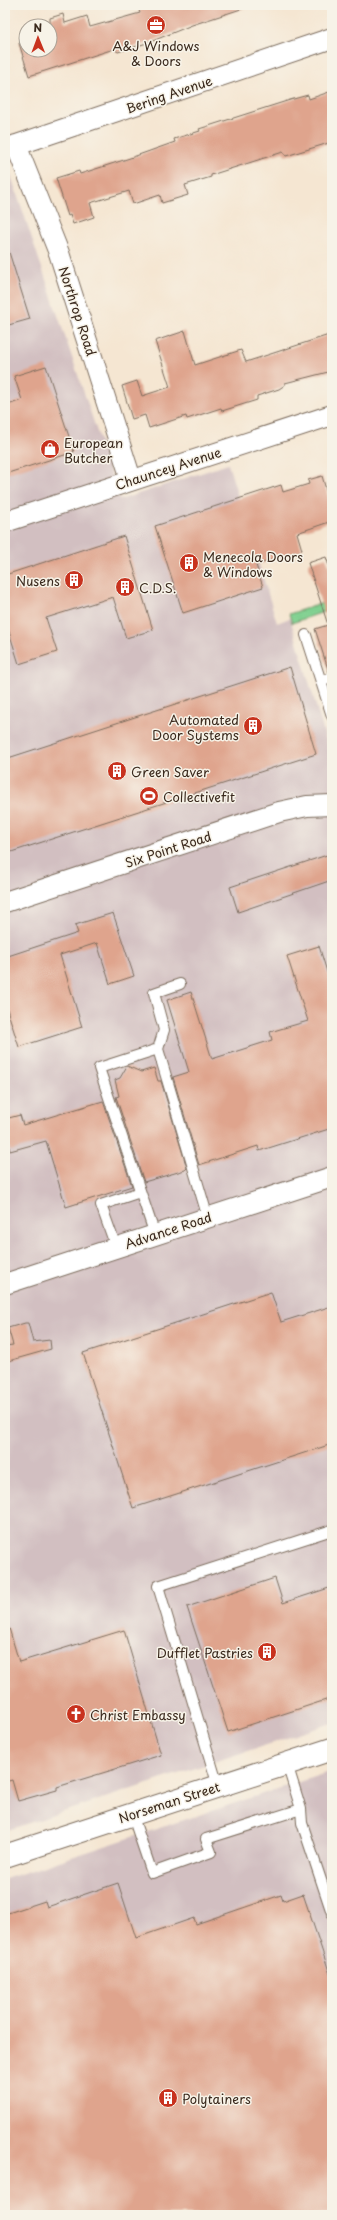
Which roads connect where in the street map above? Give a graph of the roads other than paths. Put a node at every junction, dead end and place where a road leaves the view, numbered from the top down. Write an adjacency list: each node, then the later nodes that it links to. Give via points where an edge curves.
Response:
1 (332, 38): 2 (street, Bering Avenue)
2 (11, 147): 4 (street, Northrop Road, via 59,253)
3 (332, 415): 4 (street, Chauncey Avenue)
4 (131, 480): 5 (street, Chauncey Avenue)
5 (5, 522)
6 (306, 635): 8 (lane)
7 (332, 678): 8 (lane)
8 (322, 681): 9 (lane)
9 (332, 716)
10 (332, 805): 11 (street, Six Point Road, via 307,806 279,812)
11 (5, 902)
12 (180, 984): 13 (lane, via 154,993 164,1030)
13 (158, 1049): 15 (lane, via 99,1068); 16 (lane)
14 (332, 1177): 16 (street, Advance Road)
15 (140, 1192): 17 (lane); 18 (lane, via 101,1205)
16 (208, 1218): 17 (street, Advance Road)
17 (155, 1235): 18 (street, Advance Road)
18 (116, 1247): 19 (street, Advance Road)
19 (5, 1284)
20 (332, 1530): 23 (lane, via 158,1586)
21 (332, 1749): 22 (street, Norseman Street)
22 (286, 1764): 23 (street, Norseman Street); 24 (lane)
23 (218, 1786): 25 (street, Norseman Street)
24 (301, 1809): 25 (lane, via 206,1839 211,1852 152,1873); 27 (lane, via 302,1824)
25 (132, 1814): 26 (street, Norseman Street)
26 (5, 1856)
27 (332, 1913)

